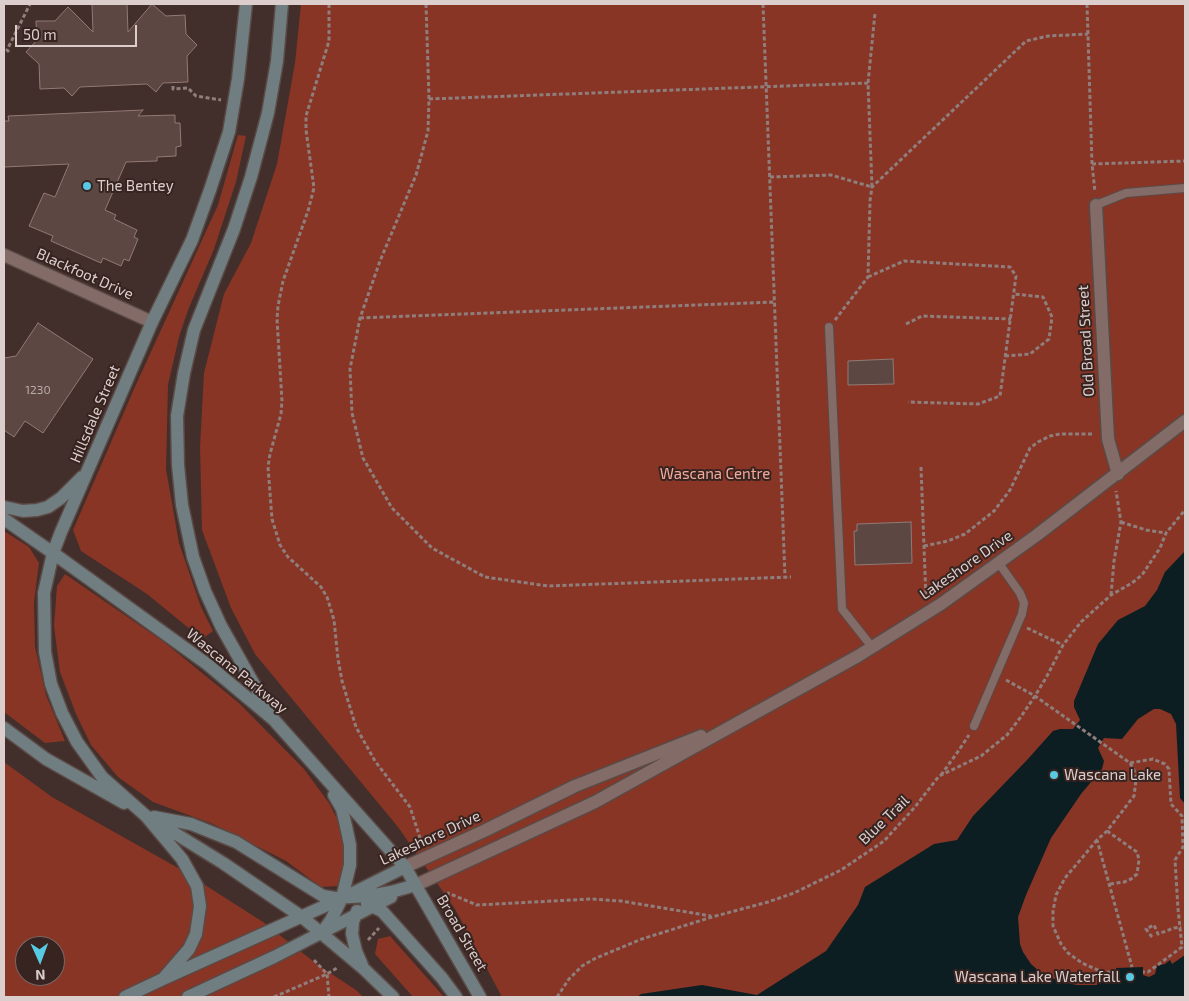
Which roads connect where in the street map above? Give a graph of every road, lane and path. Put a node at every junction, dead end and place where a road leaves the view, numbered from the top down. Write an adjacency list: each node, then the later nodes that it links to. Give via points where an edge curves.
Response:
1 (30, 4): 10 (path, via 7,50)
2 (246, 4): 15 (street, Hillsdale Street)
3 (282, 4): 56 (street, via 268,113 234,229 194,330 178,416 182,505 193,557 221,626)
4 (329, 4): 65 (path, via 330,41 306,116 314,188 283,281 278,306 282,402 268,467 272,519 284,551 327,597 334,620 342,681 356,727 375,761 410,807)
5 (426, 4): 14 (path)
6 (763, 4): 13 (path)
7 (1087, 4): 9 (path)
8 (875, 13): 11 (path)
9 (1088, 34): 17 (path); 19 (path, via 1048,36 1026,41)
10 (9, 52)
11 (868, 82): 13 (path); 19 (path)
12 (173, 86): 15 (path, via 173,89 188,88 196,96)
13 (766, 86): 14 (path); 18 (path)
14 (429, 99): 26 (path, via 428,130 416,175)
15 (234, 102): 28 (street, Hillsdale Street, via 229,132 192,240)
16 (1185, 161): 17 (path)
17 (1092, 164): 21 (path)
18 (770, 177): 19 (path, via 831,175); 25 (path)
19 (872, 187): 23 (path)
20 (1185, 188): 21 (lane, via 1126,193)
21 (1096, 206): 34 (street, Old Broad Street)
22 (4, 256): 28 (street, Blackfoot Drive)
23 (868, 277): 24 (path, via 904,261 1010,267 1016,276); 30 (path)
24 (1014, 294): 27 (path); 31 (path, via 1043,298 1052,317 1049,339 1030,354)
25 (774, 302): 26 (path); 46 (path)
26 (360, 318): 46 (path, via 350,369 352,413 363,458 392,508 432,548 485,578 548,586)
27 (1011, 319): 29 (path, via 922,316); 31 (path)
28 (152, 322): 36 (street, Hillsdale Street)
29 (906, 324)
30 (829, 327): 52 (lane, via 842,609)
31 (1006, 356): 32 (path, via 1000,396 978,404)
32 (908, 402)
33 (1185, 421): 37 (street, Lakeshore Drive)
34 (1107, 431): 37 (street, Old Broad Street); 43 (path, via 1055,435 1038,442 1030,448 1010,490 994,511 965,534)
35 (921, 467): 43 (path)
36 (88, 472): 38 (street, via 48,507 23,511); 44 (street, Hillsdale Street)
37 (1115, 476): 41 (path); 45 (street, Lakeshore Drive)
38 (4, 507)
39 (1185, 510): 42 (path, Blue Trail)
40 (4, 520): 44 (street, Wascana Parkway)
41 (1121, 522): 42 (path); 48 (path)
42 (1166, 533): 48 (path, Blue Trail, via 1142,575)
43 (924, 546): 49 (path)
44 (53, 553): 56 (street, Wascana Parkway, via 207,664); 62 (street, Hillsdale Street, via 44,593 43,624 45,652 62,713 77,742 102,777)
45 (998, 562): 49 (street, Lakeshore Drive); 50 (lane, via 1024,603)
46 (785, 577): 47 (path)
47 (791, 577)
48 (1111, 595): 51 (path, Blue Trail, via 1081,622)
49 (926, 613): 52 (street, Lakeshore Drive)
50 (1019, 624): 51 (path); 53 (lane)
51 (1063, 645): 54 (path, Blue Trail)
52 (872, 647): 55 (street, Lakeshore Drive)
53 (996, 675): 54 (path); 57 (lane)
54 (1035, 696): 59 (path); 60 (path, Blue Trail, via 1016,724 993,747 971,762)
55 (752, 715): 66 (street, Lakeshore Drive, via 575,786); 68 (street, Lakeshore Drive, via 596,802)
56 (274, 720): 61 (street, Wascana Parkway)
57 (974, 726): 60 (path)
58 (4, 728): 62 (street, via 52,763)
59 (1130, 764): 63 (path, via 1136,780 1134,796); 76 (path, via 1153,759 1169,769 1171,804 1182,816 1183,847 1175,860)
60 (940, 776): 74 (path, Blue Trail, via 884,841 849,865 794,893)
61 (326, 778): 66 (street, Wascana Parkway); 70 (street, via 342,810 350,845 350,865)
62 (146, 816): 70 (street, via 191,824 236,842 323,896); 72 (street); 87 (street, via 182,859 197,886 200,906 196,934 189,949)
63 (1107, 830): 64 (path); 67 (path, via 1137,852 1140,860 1137,874 1131,879)
64 (1097, 840): 67 (path); 85 (path, via 1065,878 1056,895 1053,926 1060,944 1068,953 1100,971)
65 (422, 844)
66 (405, 867): 68 (street, Wascana Parkway); 70 (street, Lakeshore Drive); 71 (street, via 379,886)
67 (1110, 884): 81 (path)
68 (416, 885): 71 (street); 94 (street, Broad Street)
69 (448, 894): 74 (path, Blue Trail, via 477,905 590,899 621,901)
70 (340, 902): 71 (street); 72 (street, Lakeshore Drive); 77 (street)
71 (368, 902): 73 (street); 93 (street, via 382,911)
72 (302, 916): 77 (street); 87 (street, Lakeshore Drive)
73 (354, 916): 77 (street); 83 (street, via 352,934)
74 (712, 917): 95 (path, via 642,939 596,958 582,966)
75 (381, 926): 79 (path)
76 (1180, 927): 78 (path); 84 (path, via 1182,947 1148,972)
77 (322, 933): 83 (street); 89 (street)
78 (1155, 935)
79 (364, 944)
80 (314, 960): 86 (path)
81 (1132, 967)
82 (336, 968): 86 (path)
83 (364, 969): 92 (street)
84 (1143, 972)
85 (1116, 973)
86 (327, 974): 90 (path); 91 (path)
87 (163, 979): 88 (street, Lakeshore Drive)
88 (125, 997)
89 (188, 997)
90 (274, 997)
91 (329, 997)
92 (393, 997)
93 (456, 997)
94 (480, 997)
95 (556, 997)

